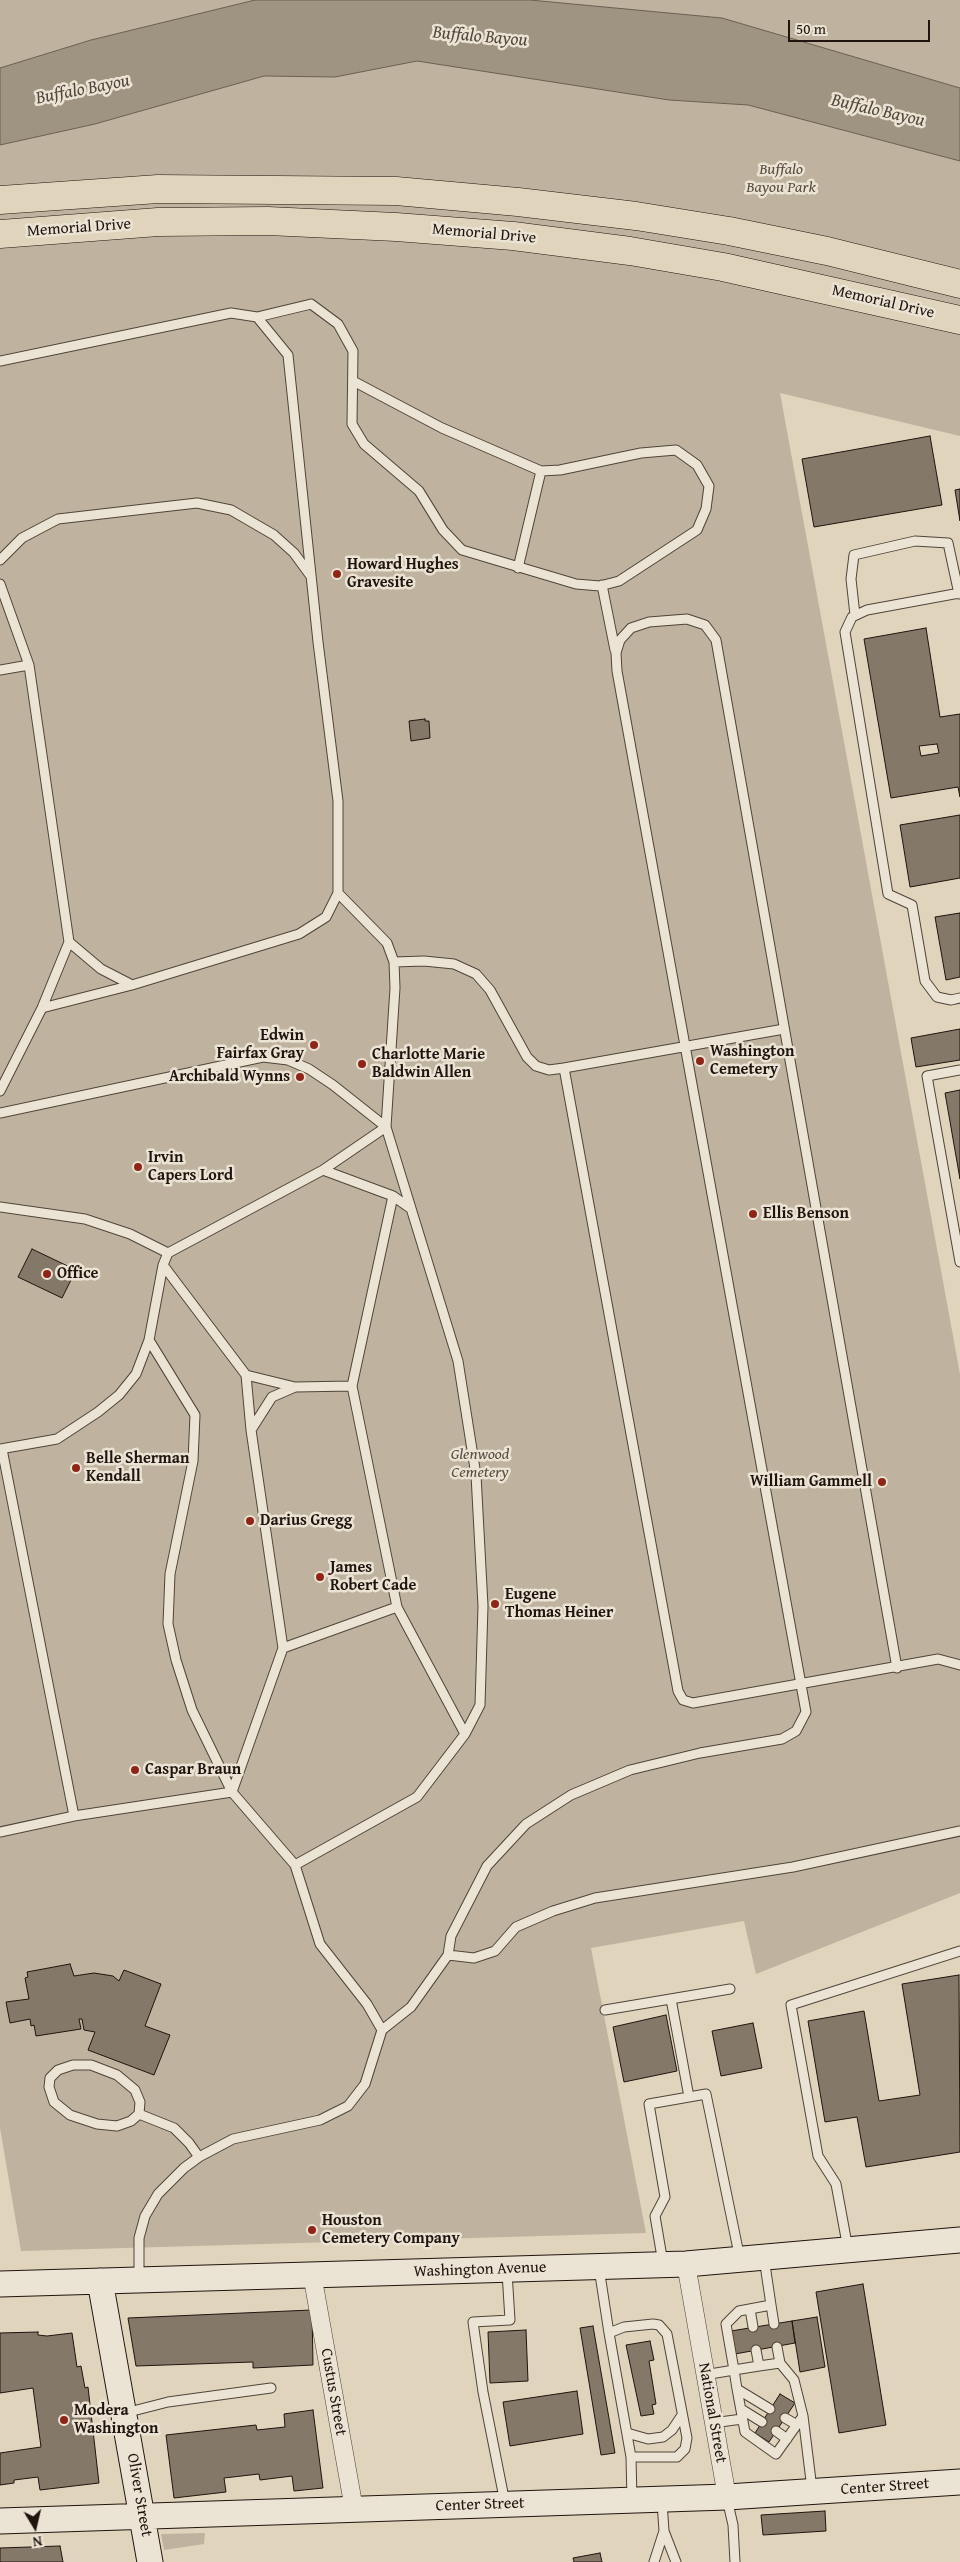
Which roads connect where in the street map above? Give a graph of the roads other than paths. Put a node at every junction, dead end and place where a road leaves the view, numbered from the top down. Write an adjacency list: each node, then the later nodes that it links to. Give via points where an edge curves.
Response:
1 (0, 200): 3 (main road, via 158,189 396,191 636,216 728,231 827,251)
2 (0, 234): 5 (main road, Memorial Drive, via 158,222 268,221 503,235 630,251 790,281)
3 (960, 284)
4 (257, 317): 6 (lane, via 230,313); 7 (lane, via 312,304 338,324 353,351); 11 (lane, via 288,355)
5 (960, 320)
6 (0, 361)
7 (353, 381): 8 (lane, via 442,428); 10 (lane, via 352,424 364,444 420,491 443,530 462,550)
8 (541, 471): 10 (lane); 13 (lane, via 676,450 697,465 709,486 706,509 697,530 619,581)
9 (0, 560): 11 (lane, via 22,538 58,519 196,503 231,510 274,535 294,553)
10 (518, 568): 13 (lane, via 576,584)
11 (310, 575): 19 (lane, via 338,801)
12 (0, 584): 17 (lane)
13 (602, 585): 16 (lane)
14 (960, 593): 15 (lane); 15 (lane, via 948,543 915,541 854,555 851,579)
15 (855, 615): 23 (lane, via 845,632 888,894 912,905 925,981 937,997)
16 (616, 653): 25 (lane, via 620,640 631,628 649,622 687,619 705,625 716,640); 26 (lane, via 616,671)
17 (29, 665): 18 (lane); 20 (lane)
18 (0, 670)
19 (338, 893): 21 (lane, via 387,943); 22 (lane, via 326,917 299,934)
20 (69, 942): 22 (lane, via 101,969); 24 (lane)
21 (394, 962): 27 (lane, via 454,964 476,974 490,990 526,1057 536,1066 549,1070); 31 (lane)
22 (132, 986): 24 (lane)
23 (960, 998)
24 (42, 1008): 29 (lane)
25 (784, 1029): 26 (lane); 48 (lane)
26 (685, 1047): 27 (lane); 49 (lane)
27 (564, 1068): 49 (lane, via 678,1691 683,1700 694,1703)
28 (960, 1070): 37 (lane, via 927,1076)
29 (0, 1091)
30 (0, 1114): 31 (lane, via 263,1057 288,1060 308,1069 334,1085)
31 (386, 1127): 32 (lane); 35 (lane)
32 (323, 1170): 33 (lane); 36 (lane)
33 (393, 1196): 35 (lane); 41 (lane)
34 (0, 1207): 36 (lane, via 85,1218 130,1234)
35 (410, 1208): 50 (lane, via 458,1361 476,1474 483,1606 480,1705)
36 (168, 1253): 38 (lane)
37 (960, 1262)
38 (163, 1266): 39 (lane); 40 (lane)
39 (149, 1340): 44 (lane, via 136,1374 119,1395 98,1412 57,1439); 51 (lane, via 195,1416 193,1461 170,1574 168,1624 192,1710)
40 (246, 1375): 42 (lane); 43 (lane)
41 (352, 1386): 42 (lane); 45 (lane)
42 (295, 1387): 43 (lane, via 272,1397)
43 (251, 1430): 46 (lane)
44 (1, 1449): 52 (lane)
45 (397, 1607): 46 (lane); 50 (lane)
46 (284, 1648): 51 (lane)
47 (960, 1665): 48 (lane, via 938,1660)
48 (897, 1668): 49 (lane)
49 (803, 1685): 57 (lane, via 806,1712 796,1731 782,1739 700,1753 630,1770 571,1795 526,1824 488,1866 451,1936)
50 (465, 1734): 55 (lane, via 417,1797)
51 (232, 1792): 52 (lane); 55 (lane)
52 (74, 1816): 54 (lane)
53 (960, 1831): 57 (lane, via 793,1868 595,1898 516,1927 495,1951 474,1958)
54 (0, 1832)
55 (295, 1865): 61 (lane, via 320,1944 367,2004)
56 (960, 1951): 66 (lane, via 791,2006 818,2156 836,2184)
57 (448, 1955): 61 (lane, via 411,2007)
58 (730, 1989): 59 (lane)
59 (671, 1999): 60 (lane); 62 (lane)
60 (605, 2010)
61 (382, 2030): 64 (lane, via 365,2084 348,2106 320,2120 233,2139)
62 (689, 2097): 67 (lane, via 706,2094); 68 (lane, via 649,2104 665,2197 656,2216)
63 (139, 2114): 63 (lane, via 140,2102 135,2090 117,2075 91,2065 73,2065 58,2070 50,2078 54,2102 70,2115 97,2124 117,2126); 64 (lane, via 174,2128)
64 (199, 2157): 72 (lane, via 158,2194 145,2216 139,2238)
65 (960, 2240): 66 (street, Washington Avenue)
66 (848, 2250): 67 (street, Washington Avenue)
67 (752, 2258): 68 (street, Washington Avenue); 75 (lane)
68 (674, 2264): 69 (street, Washington Avenue); 85 (street, National Street)
69 (599, 2267): 70 (street, Washington Avenue); 79 (lane)
70 (507, 2269): 71 (street, Washington Avenue); 107 (lane, via 510,2320 473,2322 483,2392)
71 (312, 2274): 72 (street, Washington Avenue); 108 (street, Custus Street)
72 (139, 2280): 73 (street, Washington Avenue)
73 (100, 2281): 74 (street, Washington Avenue); 90 (street, Oliver Street)
74 (0, 2284)
75 (771, 2306): 76 (lane); 77 (lane)
76 (750, 2309): 78 (lane); 84 (lane, via 739,2311 726,2324)
77 (774, 2324)
78 (753, 2327)
79 (609, 2332): 91 (lane, via 653,2324 664,2329); 99 (lane)
80 (777, 2347): 82 (lane)
81 (756, 2350): 83 (lane)
82 (780, 2362): 83 (lane); 92 (lane, via 794,2380)
83 (759, 2366): 84 (lane)
84 (734, 2370): 85 (lane); 87 (lane)
85 (704, 2375): 96 (street, National Street)
86 (271, 2388): 90 (lane, via 168,2402)
87 (737, 2389): 88 (lane); 89 (lane)
88 (740, 2408): 94 (lane); 95 (lane)
89 (770, 2409)
90 (124, 2413): 109 (street, Oliver Street)
91 (682, 2414): 99 (lane, via 663,2437 648,2439); 101 (lane, via 687,2438 682,2453 672,2458)
92 (803, 2416): 97 (lane); 103 (lane)
93 (785, 2418): 97 (lane)
94 (742, 2419): 96 (lane); 100 (lane, via 745,2432 776,2454)
95 (762, 2422)
96 (713, 2424): 104 (street, National Street)
97 (797, 2425): 100 (lane)
98 (776, 2432): 100 (lane)
99 (627, 2433): 101 (lane)
100 (787, 2439)
101 (631, 2457): 106 (lane)
102 (960, 2482): 103 (street, Center Street)
103 (812, 2492): 104 (street, Center Street)
104 (726, 2497): 105 (street, Center Street); 115 (lane, National Street, via 733,2525)
105 (662, 2499): 106 (street, Center Street); 111 (lane)
106 (632, 2500): 107 (street, Center Street)
107 (506, 2504): 108 (street, Center Street)
108 (354, 2509): 109 (street, Center Street)
109 (142, 2517): 110 (street, Center Street); 112 (street, Oliver Street)
110 (0, 2521)
111 (664, 2531): 113 (lane); 114 (lane)
112 (150, 2562)
113 (654, 2562)
114 (676, 2562)
115 (735, 2562)

